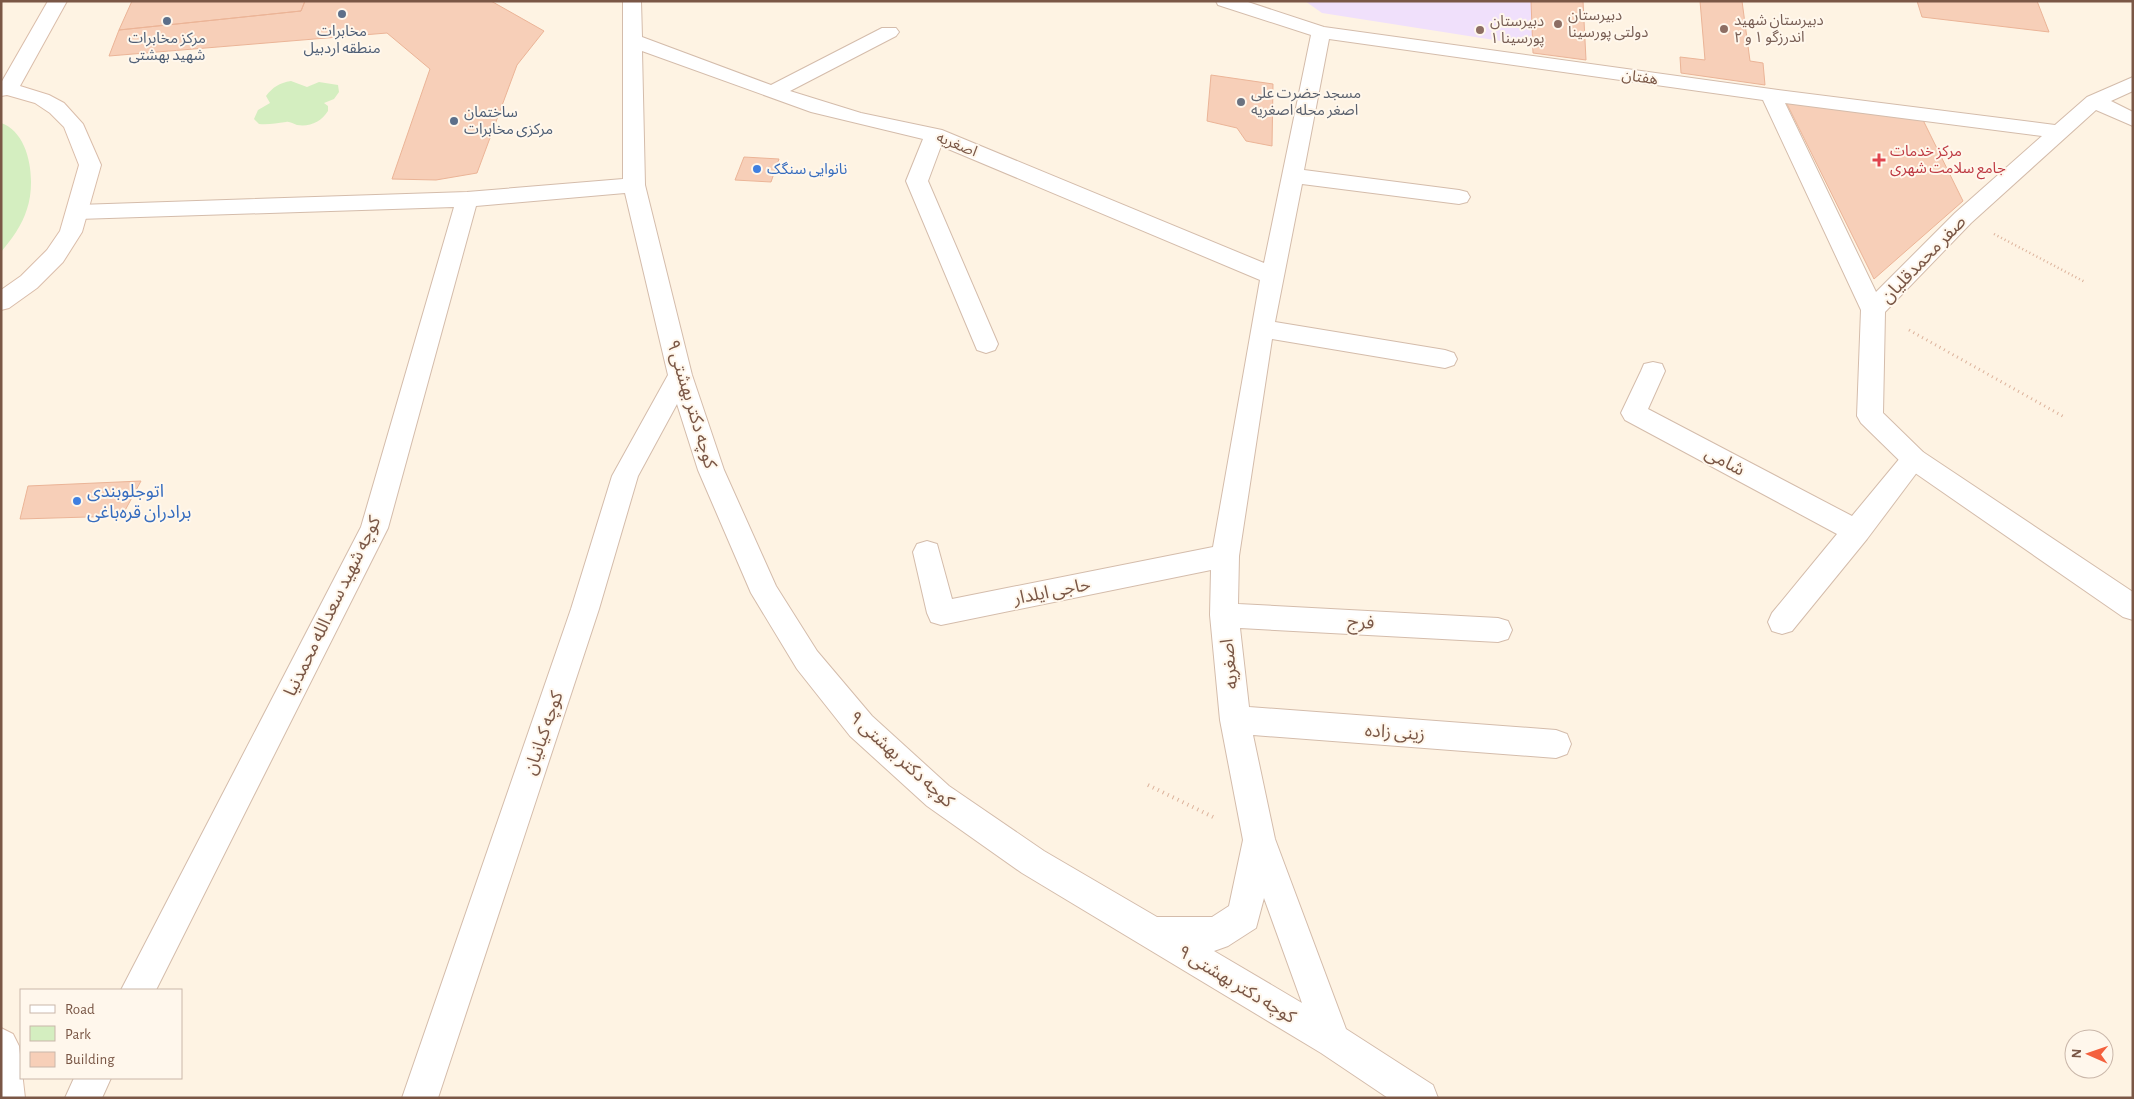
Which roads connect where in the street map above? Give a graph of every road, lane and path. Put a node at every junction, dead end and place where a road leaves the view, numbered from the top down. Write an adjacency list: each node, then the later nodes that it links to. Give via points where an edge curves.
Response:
1 (58, 1): 8 (street)
2 (632, 1): 6 (street, کوچه دکتر بهشتی ۹)
3 (1225, 1): 5 (street, هفتان)
4 (889, 32): 9 (street)
5 (1321, 32): 10 (street, هفتان); 15 (street, اصغریه)
6 (631, 40): 9 (street, اصغریه); 16 (street, کوچه دکتر بهشتی ۹)
7 (2133, 83): 11 (street, صفر محمدقلیان)
8 (5, 89): 19 (street, via 42,99 73,124 90,165)
9 (773, 92): 14 (street, اصغریه, via 886,127)
10 (1771, 95): 13 (street, هفتان); 24 (street)
11 (2094, 101): 12 (street); 13 (street, صفر محمدقلیان)
12 (2133, 120)
13 (2060, 132): 20 (street, صفر محمدقلیان)
14 (935, 134): 21 (street, اصغریه); 26 (street, via 917,181)
15 (1293, 176): 17 (street); 21 (street, اصغریه)
16 (634, 184): 18 (street); 29 (street, کوچه دکتر بهشتی ۹)
17 (1460, 197)
18 (467, 199): 19 (street); 44 (street, کوچه شهید سعدالله محمدنیا, via 374,528)
19 (78, 212): 23 (street, via 71,232 55,256 29,282)
20 (1963, 218): 22 (path); 24 (street, صفر محمدقلیان)
21 (1273, 276): 25 (street, اصغریه)
22 (2085, 282)
23 (1, 302)
24 (1873, 310): 30 (path); 31 (street, صفر محمدقلیان, via 1870,416)
25 (1262, 329): 27 (street); 34 (street, اصغریه)
26 (986, 344)
27 (1445, 359)
28 (1653, 371): 32 (street, شامی, via 1634,413)
29 (680, 375): 43 (street, کوچه دکتر بهشتی ۹, via 711,470 765,593 807,660 860,726 938,796 1033,862); 50 (street, کوچه کیانیان, via 625,476 582,618)
30 (2066, 418)
31 (1914, 459): 32 (street); 35 (street, صفر محمدقلیان)
32 (1857, 531): 37 (street)
33 (927, 552): 34 (street, حاجی ایلدار, via 941,613)
34 (1225, 556): 36 (street, اصغریه)
35 (2133, 608)
36 (1224, 615): 38 (street, فرج); 39 (street, اصغریه)
37 (1782, 622)
38 (1498, 630)
39 (1235, 720): 40 (street, زینی زاده); 42 (street, اصغریه)
40 (1556, 744)
41 (1148, 785): 42 (path)
42 (1259, 839): 43 (street, via 1244,916 1216,934); 45 (street, اصغریه)
43 (1153, 934): 45 (street, کوچه دکتر بهشتی ۹)
44 (139, 989)
45 (1333, 1041): 51 (street, کوچه دکتر بهشتی ۹)
46 (1, 1046): 48 (street)
47 (92, 1079): 49 (street)
48 (7, 1098)
49 (83, 1098)
50 (420, 1098)
51 (1420, 1098)

